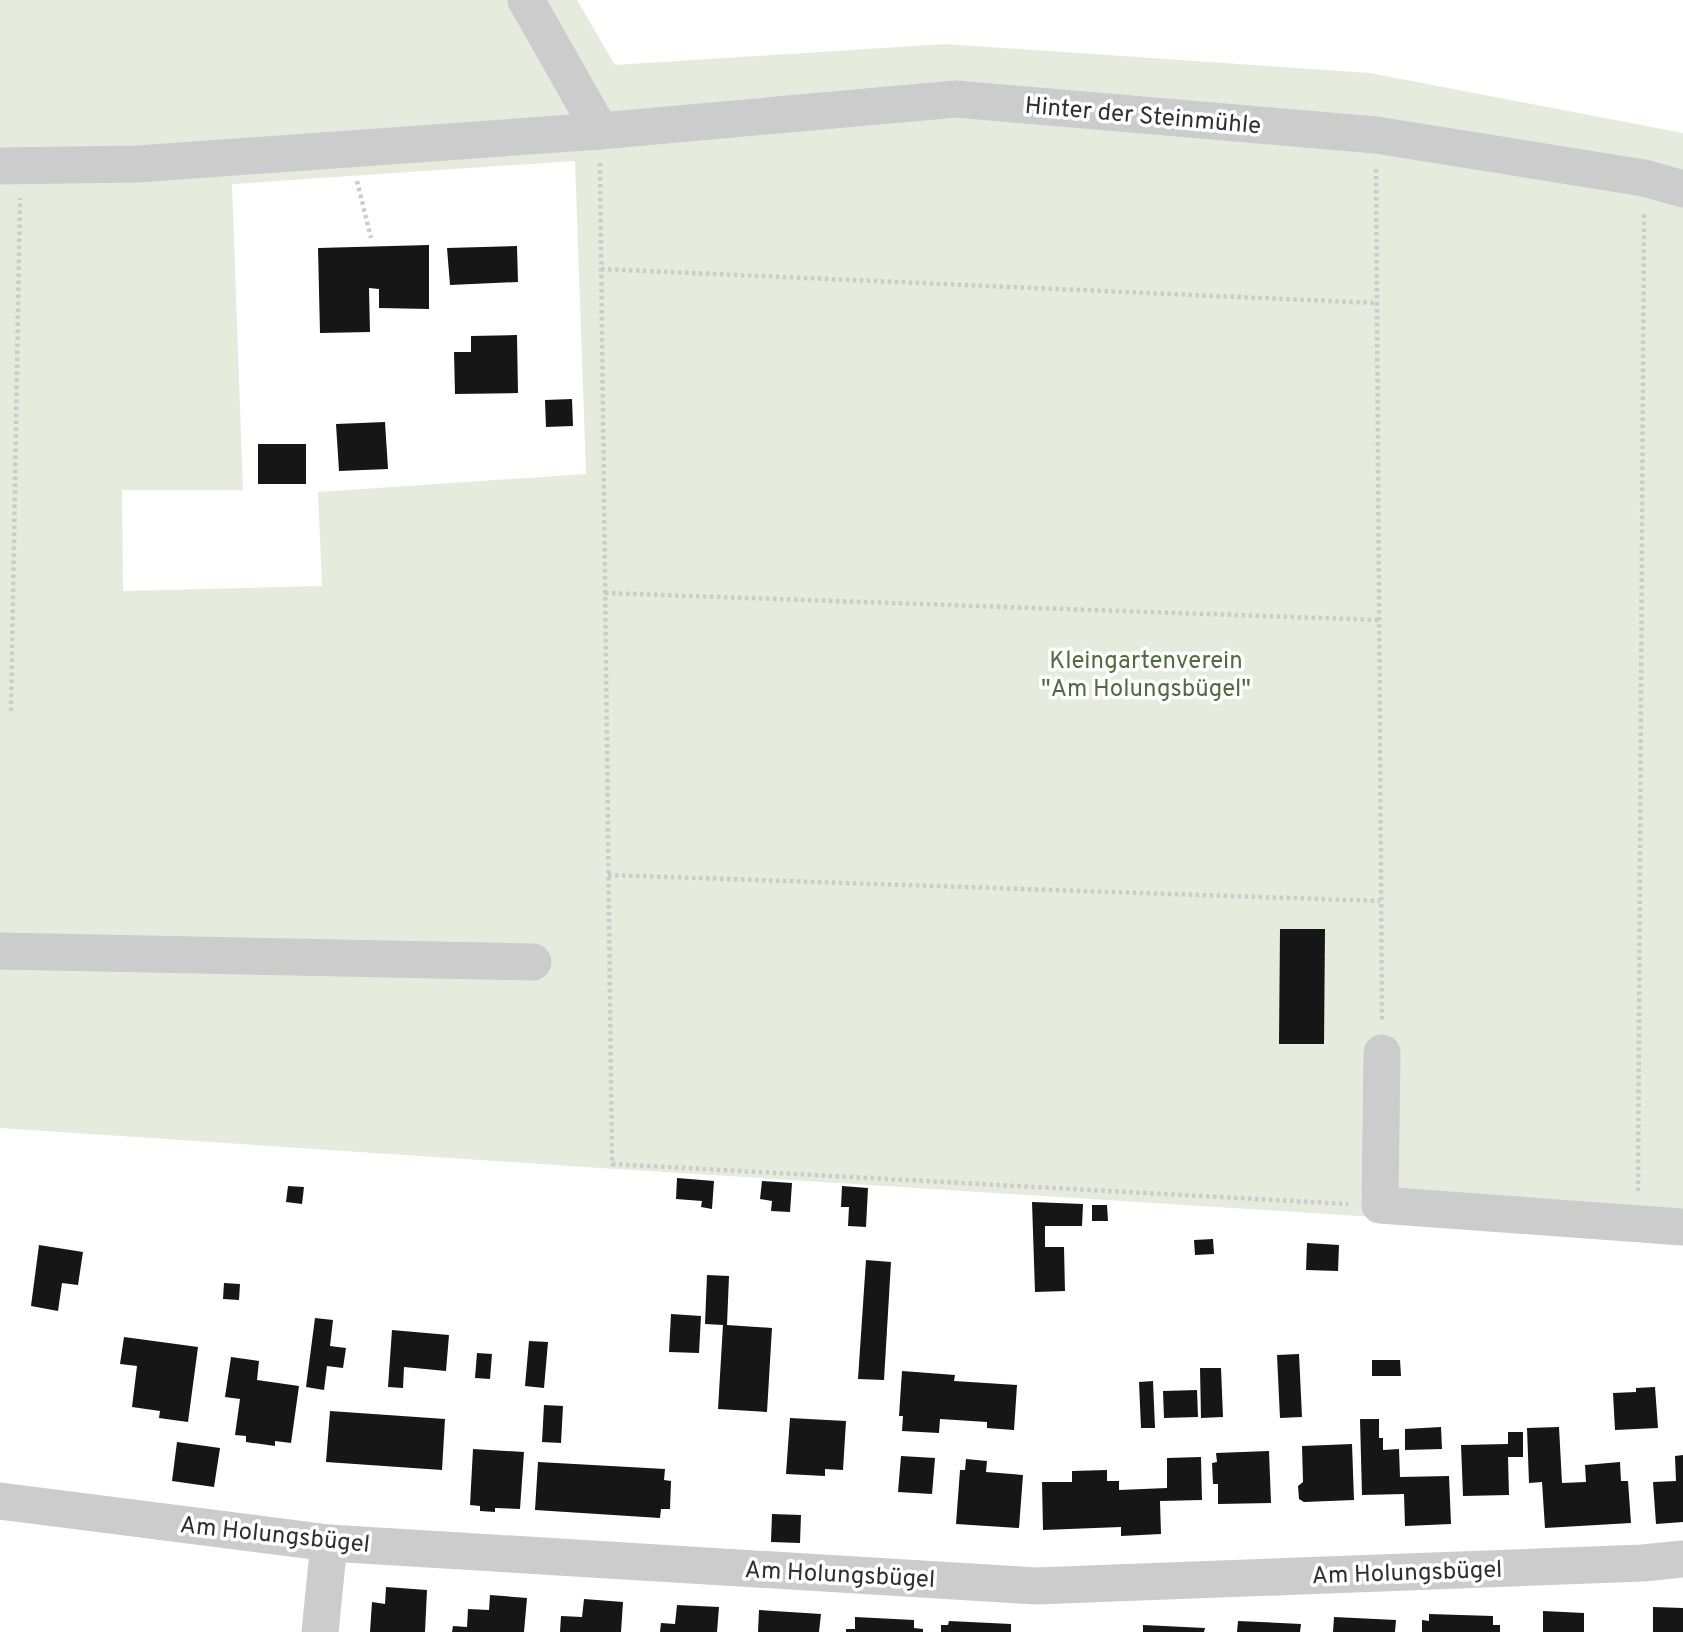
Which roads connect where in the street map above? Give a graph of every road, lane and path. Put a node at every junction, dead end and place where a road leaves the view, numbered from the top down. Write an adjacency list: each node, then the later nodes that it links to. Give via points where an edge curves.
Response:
1 (526, 0): 2 (street)
2 (600, 131): 3 (street, Hinter der Steinmühle, via 956,99); 4 (street, Hinter der Steinmühle); 9 (path)
3 (1376, 135): 6 (street, Hinter der Steinmühle); 10 (path)
4 (355, 149): 5 (street, Hinter der Steinmühle, via 138,164); 8 (path, via 357,184)
5 (11, 166): 13 (path)
6 (1644, 178): 7 (street, Hinter der Steinmühle); 20 (path)
7 (1683, 189)
8 (371, 238)
9 (601, 268): 10 (path); 11 (path)
10 (1376, 303): 12 (path)
11 (605, 593): 12 (path); 14 (path)
12 (1379, 620): 15 (path)
13 (10, 711)
14 (608, 875): 15 (path); 19 (path, via 612,1164)
15 (1380, 901): 18 (path)
16 (0, 951): 17 (street)
17 (533, 962)
18 (1382, 1053): 19 (street)
19 (1380, 1205): 20 (street)
20 (1638, 1223): 21 (street)
21 (1683, 1227)
22 (0, 1501): 23 (street, Am Holungsbügel)
23 (330, 1543): 24 (street, Am Holungsbügel, via 1036,1586); 25 (street)
24 (1683, 1559)
25 (320, 1632)

